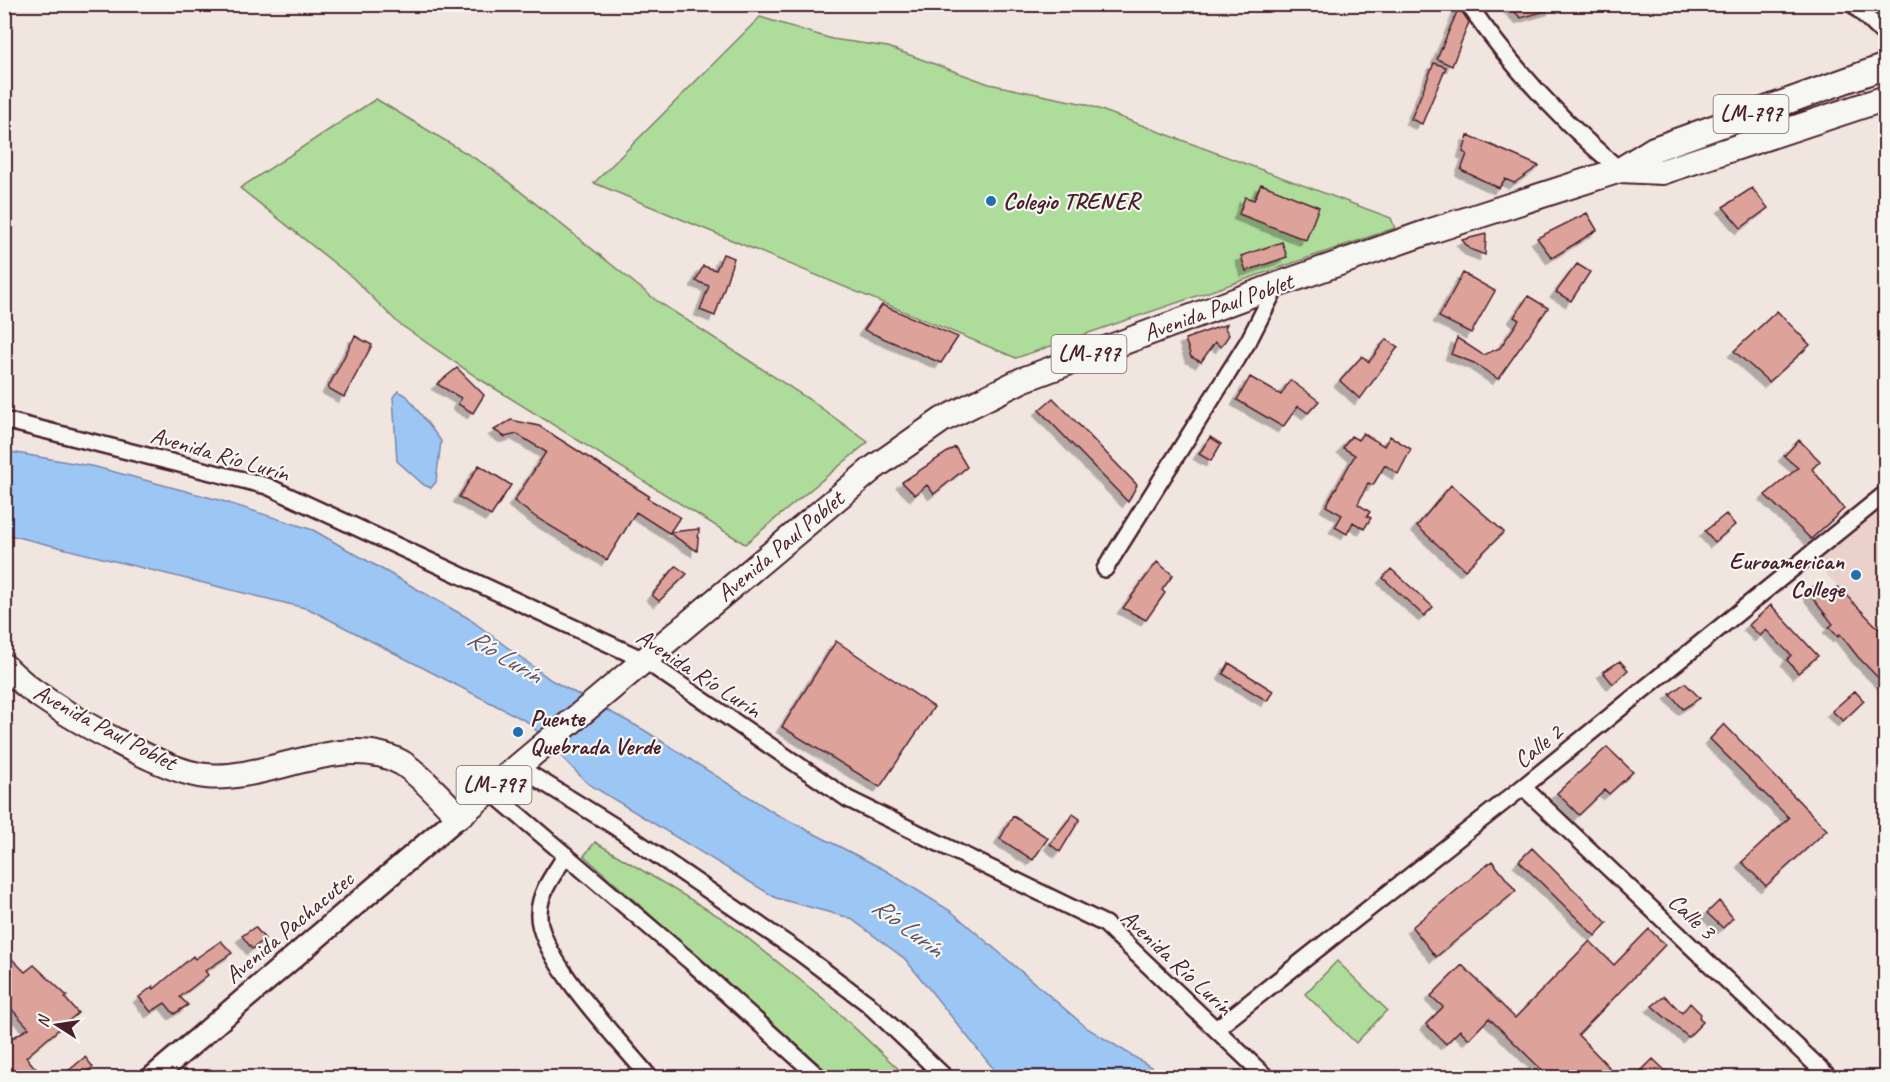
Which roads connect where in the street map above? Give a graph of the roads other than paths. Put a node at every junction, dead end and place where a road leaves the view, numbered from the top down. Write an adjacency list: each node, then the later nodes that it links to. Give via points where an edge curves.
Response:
1 (1468, 4): 6 (street, via 1505,56 1591,146)
2 (1853, 4): 3 (street)
3 (1886, 36)
4 (1886, 66): 6 (main road, Avenida Paul Poblet / LM-797, via 1654,148)
5 (1886, 98): 6 (main road, Avenida Paul Poblet / LM-797, via 1662,172)
6 (1620, 170): 7 (main road, Avenida Paul Poblet / LM-797)
7 (1276, 285): 10 (street, via 1249,340); 12 (main road, Avenida Paul Poblet / LM-797, via 1022,380 942,420 872,469)
8 (4, 420): 12 (street, Avenida Río Lurín, via 267,486)
9 (1886, 493): 14 (street, Calle 2)
10 (1105, 569)
11 (4, 666): 16 (main road, Avenida Paul Poblet, via 31,690 162,763 205,776 248,774 319,756 371,752 402,764)
12 (637, 666): 13 (main road, Avenida Paul Poblet / LM-797); 18 (street, Avenida Río Lurín, via 848,799 1105,924)
13 (524, 761): 15 (main road, Avenida Paul Poblet / LM-797); 22 (street, via 799,952 867,1003)
14 (1523, 787): 18 (street, Calle 2); 24 (street, Calle 3)
15 (489, 790): 16 (main road, Avenida Paul Poblet / LM-797); 17 (street)
16 (459, 816): 19 (main road, Avenida Pachacutec / LM-797)
17 (566, 855): 20 (street, via 540,901 538,919 543,938 582,995); 21 (street)
18 (1216, 1029): 23 (street, Avenida Río Lurín)
19 (152, 1077)
20 (650, 1077)
21 (820, 1077)
22 (946, 1077)
23 (1267, 1077)
24 (1830, 1077)

